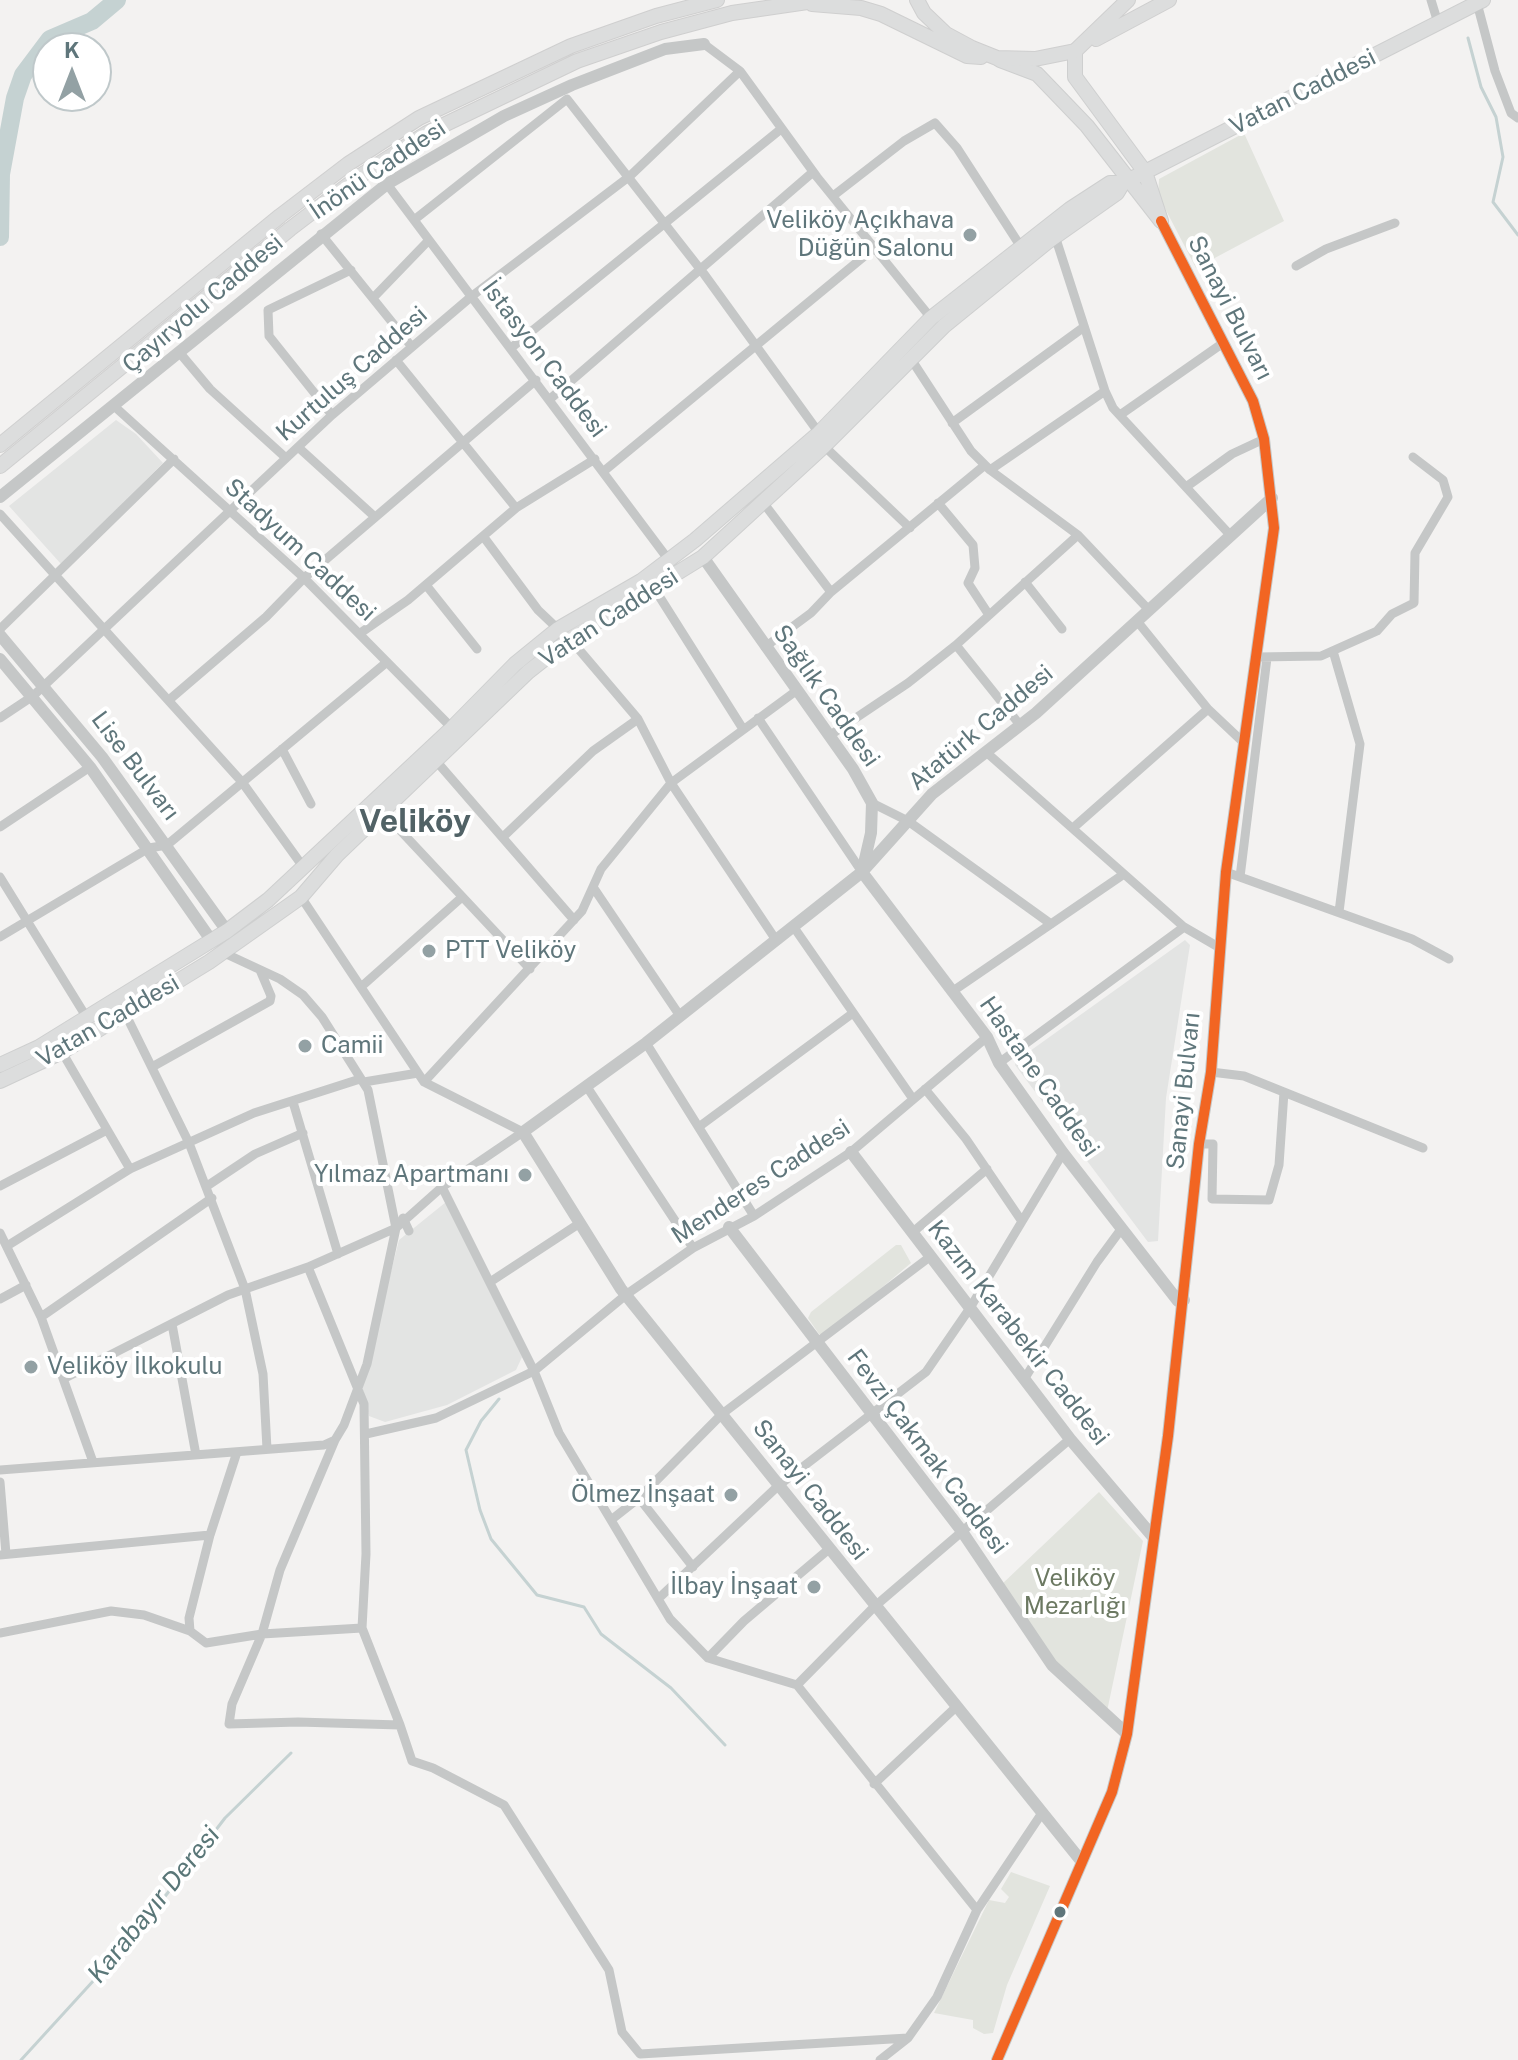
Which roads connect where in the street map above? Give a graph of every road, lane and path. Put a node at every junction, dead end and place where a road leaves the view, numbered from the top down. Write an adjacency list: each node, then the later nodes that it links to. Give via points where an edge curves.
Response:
1 (717, 0): 55 (main road, via 571,46 419,118 280,216)
2 (821, 0): 8 (main road, İnönü Caddesi)
3 (917, 0): 12 (main road, via 946,34)
4 (1128, 0): 11 (main road)
5 (1169, 0): 11 (main road)
6 (1431, 0): 9 (street)
7 (1480, 2): 9 (main road, Vatan Caddesi); 14 (street, via 1495,71 1511,113)
8 (792, 3): 12 (main road, via 861,8 967,56); 61 (main road, İnönü Caddesi, via 675,28 605,51 502,94 427,133 290,229)
9 (1438, 23): 17 (main road, Vatan Caddesi)
10 (704, 44): 13 (street); 20 (street, Çayıryolu Caddesi, via 665,49 545,97)
11 (1075, 51): 12 (main road); 17 (main road, via 1075,77)
12 (997, 58): 19 (main road, via 1037,74 1087,126)
13 (740, 71): 15 (street); 18 (street, Kurtuluş Caddesi)
14 (1518, 118)
15 (781, 129): 16 (street); 25 (street)
16 (813, 172): 21 (street); 32 (street)
17 (1145, 172): 19 (main road, Vatan Caddesi); 23 (main road)
18 (630, 176): 22 (street, via 567,99); 25 (street); 34 (street, Kurtuluş Caddesi)
19 (1126, 182): 23 (main road); 27 (main road, Vatan Caddesi); 29 (main road, Vatan Caddesi, via 1110,183)
20 (387, 184): 22 (street, İstasyon Caddesi); 26 (street, Çayıryolu Caddesi)
21 (833, 196): 29 (street, via 935,123); 30 (street)
22 (414, 220): 28 (street, İstasyon Caddesi)
23 (1161, 221): 38 (street, Sanayi Bulvarı)
24 (1395, 223): 31 (street)
25 (666, 225): 32 (street); 41 (street)
26 (321, 234): 33 (street); 42 (street, Çayıryolu Caddesi)
27 (1055, 236): 37 (street); 43 (main road, Vatan Caddesi)
28 (429, 240): 34 (street, İstasyon Caddesi); 35 (street)
29 (1021, 247): 36 (main road, Vatan Caddesi)
30 (873, 249): 36 (street); 39 (street)
31 (1296, 266)
32 (700, 269): 39 (street); 47 (street)
33 (351, 270): 35 (street); 49 (street, via 268,310 269,336)
34 (472, 296): 40 (street, Kurtuluş Caddesi); 41 (street, İstasyon Caddesi)
35 (374, 297): 40 (street)
36 (931, 318): 53 (main road, Vatan Caddesi)
37 (1084, 327): 46 (street); 51 (street)
38 (1223, 343): 50 (street); 52 (street, Sanayi Bulvarı, via 1253,401)
39 (756, 345): 53 (street); 63 (street)
40 (412, 347): 44 (street, Kurtuluş Caddesi)
41 (511, 348): 45 (street, İstasyon Caddesi)
42 (179, 352): 48 (street, Çayıryolu Caddesi); 58 (street, via 210,389)
43 (911, 359): 51 (street); 53 (main road, Vatan Caddesi)
44 (396, 360): 49 (street, Kurtuluş Caddesi); 54 (street)
45 (536, 380): 47 (street, İstasyon Caddesi); 54 (street)
46 (1105, 391): 50 (street); 62 (street)
47 (550, 399): 60 (street, İstasyon Caddesi)
48 (114, 406): 59 (street, Stadyum Caddesi); 65 (street, Çayıryolu Caddesi)
49 (332, 415): 56 (street, Kurtuluş Caddesi)
50 (1120, 415): 64 (street)
51 (952, 423): 62 (street)
52 (1264, 439): 64 (street); 66 (street, Sanayi Bulvarı)
53 (822, 440): 67 (main road, Vatan Caddesi); 73 (street); 77 (main road, Vatan Caddesi)
54 (462, 442): 69 (street); 72 (street)
55 (0, 445)
56 (298, 447): 58 (street, Kurtuluş Caddesi); 72 (street)
57 (1413, 457): 97 (street, via 1443,480 1448,497 1415,553 1414,603 1392,614 1377,631)
58 (286, 458): 70 (street, Kurtuluş Caddesi)
59 (174, 459): 70 (street, Stadyum Caddesi); 79 (street)
60 (595, 459): 63 (street, İstasyon Caddesi); 69 (street)
61 (0, 466)
62 (987, 468): 68 (street); 74 (street)
63 (604, 471): 77 (street, İstasyon Caddesi)
64 (1186, 487): 76 (street)
65 (0, 497)
66 (1272, 498): 76 (street, Atatürk Caddesi); 98 (street, Sanayi Bulvarı)
67 (762, 501): 78 (main road, Vatan Caddesi); 84 (street)
68 (938, 503): 73 (street); 86 (street, via 973,545 975,568 968,583)
69 (516, 508): 75 (street)
70 (230, 510): 80 (street, Stadyum Caddesi); 88 (street, Kurtuluş Caddesi)
71 (0, 514): 79 (street)
72 (375, 517): 80 (street)
73 (910, 528): 84 (street)
74 (1078, 535): 81 (street); 85 (street)
75 (483, 536): 82 (street); 89 (street)
76 (1231, 536): 85 (street, Atatürk Caddesi)
77 (674, 554): 78 (main road); 89 (main road, Vatan Caddesi, via 641,581)
78 (697, 560): 83 (main road, Vatan Caddesi); 95 (street, Sağlık Caddesi)
79 (54, 573): 88 (street); 91 (street)
80 (304, 578): 92 (street, Stadyum Caddesi); 104 (street)
81 (1025, 582): 86 (street); 90 (street)
82 (426, 585): 92 (street); 96 (street)
83 (654, 588): 93 (main road, Vatan Caddesi); 111 (street)
84 (831, 592): 95 (street)
85 (1149, 610): 87 (street, Atatürk Caddesi)
86 (989, 615): 94 (street)
87 (1137, 621): 105 (street); 109 (street, Atatürk Caddesi)
88 (104, 629): 101 (street, Kurtuluş Caddesi); 104 (street)
89 (558, 629): 110 (main road, Vatan Caddesi)
90 (1062, 629)
91 (0, 632): 101 (street, Lise Bulvarı)
92 (359, 634): 100 (street, Stadyum Caddesi)
93 (570, 639): 108 (street); 118 (main road, Vatan Caddesi, via 528,672)
94 (956, 645): 109 (street); 112 (street)
95 (765, 647): 102 (street, Sağlık Caddesi)
96 (477, 649)
97 (1333, 651): 98 (street); 140 (street, via 1360,744)
98 (1262, 658): 113 (street, Sanayi Bulvarı); 136 (street)
99 (0, 659): 103 (street, Lise Bulvarı)
100 (387, 662): 110 (street, Stadyum Caddesi); 115 (street)
101 (44, 685): 103 (street, Kurtuluş Caddesi); 114 (street, Lise Bulvarı)
102 (796, 691): 107 (street); 112 (street, Sağlık Caddesi)
103 (33, 696): 106 (street, Kurtuluş Caddesi); 119 (street, Lise Bulvarı)
104 (169, 700): 120 (street)
105 (1208, 709): 113 (street); 127 (street)
106 (0, 718)
107 (758, 718): 111 (street); 132 (street)
108 (638, 719): 121 (street); 128 (street, via 593,751)
109 (1020, 725): 116 (street, Atatürk Caddesi)
110 (452, 728): 131 (main road, Vatan Caddesi)
111 (743, 729): 121 (street)
112 (829, 736): 122 (street, Sağlık Caddesi)
113 (1244, 743): 133 (street, Sanayi Bulvarı)
114 (94, 746): 117 (street, Lise Bulvarı); 119 (street)
115 (282, 749): 120 (street); 123 (street)
116 (986, 752): 125 (street, Atatürk Caddesi, via 932,794); 127 (street)
117 (102, 757): 119 (street); 129 (street, Lise Bulvarı)
118 (437, 762): 124 (main road, Vatan Caddesi); 128 (street)
119 (90, 767): 126 (street); 130 (street, Lise Bulvarı)
120 (242, 782): 129 (street); 131 (street)
121 (671, 783): 137 (street, via 601,869); 149 (street)
122 (872, 803): 125 (street); 132 (street, Sağlık Caddesi)
123 (311, 804)
124 (383, 812): 138 (main road, Vatan Caddesi); 139 (street)
125 (908, 821): 132 (street, Atatürk Caddesi); 143 (street)
126 (0, 827)
127 (1073, 828): 134 (street)
128 (504, 836): 141 (street)
129 (167, 845): 130 (street); 146 (street, Lise Bulvarı)
130 (149, 848): 142 (street); 148 (street, Lise Bulvarı)
131 (304, 868): 146 (main road, Vatan Caddesi)
132 (862, 872): 144 (street, Atatürk Caddesi); 156 (street, Hastane Caddesi)
133 (1226, 872): 136 (street); 150 (street, Sanayi Bulvarı)
134 (1124, 874): 143 (street); 145 (street)
135 (0, 877): 142 (street)
136 (1240, 877): 140 (street)
137 (593, 887): 141 (street); 159 (street)
138 (301, 897): 151 (main road, Vatan Caddesi); 155 (street)
139 (461, 898): 153 (street, via 489,921); 155 (street)
140 (1339, 912): 152 (street)
141 (574, 920): 153 (street)
142 (27, 922): 147 (street); 160 (street)
143 (1051, 924): 156 (street)
144 (793, 926): 149 (street, Atatürk Caddesi); 158 (street)
145 (1184, 927): 150 (street); 164 (street)
146 (227, 931): 148 (main road, Vatan Caddesi)
147 (0, 937)
148 (211, 940): 160 (main road, Vatan Caddesi)
149 (776, 940): 159 (street, Atatürk Caddesi)
150 (1220, 948): 167 (street, Sanayi Bulvarı)
151 (222, 952): 154 (street); 157 (main road, Vatan Caddesi)
152 (1449, 959)
153 (530, 969): 168 (street)
154 (260, 970): 166 (street, via 270,1001); 170 (street, via 312,1006)
155 (361, 987): 168 (street)
156 (953, 991): 161 (street, Hastane Caddesi)
157 (125, 1013): 163 (main road, Vatan Caddesi); 166 (street)
158 (853, 1013): 174 (street); 176 (street)
159 (680, 1016): 162 (street, Atatürk Caddesi)
160 (87, 1018): 165 (main road, Vatan Caddesi)
161 (987, 1037): 164 (street, Hastane Caddesi); 172 (street, Menderes Caddesi)
162 (646, 1043): 171 (street, Atatürk Caddesi); 176 (street)
163 (62, 1052): 169 (main road, Vatan Caddesi); 177 (street)
164 (999, 1063): 184 (street, Hastane Caddesi)
165 (0, 1065)
166 (152, 1067): 180 (street)
167 (1211, 1072): 173 (street, via 1244,1076); 181 (street, Sanayi Bulvarı)
168 (421, 1078): 170 (street); 178 (street)
169 (0, 1081)
170 (362, 1081): 175 (street); 198 (street)
171 (587, 1087): 178 (street, Atatürk Caddesi); 204 (street)
172 (925, 1089): 174 (street, Menderes Caddesi); 186 (street)
173 (1284, 1092): 182 (street); 191 (street, via 1279,1165 1269,1200 1212,1199)
174 (913, 1099): 183 (street, Menderes Caddesi)
175 (293, 1102): 179 (street); 180 (street, via 254,1113)
176 (700, 1126): 193 (street)
177 (107, 1130): 185 (street); 187 (street)
178 (523, 1132): 189 (street); 196 (street, Sanayi Caddesi)
179 (303, 1133): 188 (street, via 255,1154); 205 (street)
180 (189, 1143): 185 (street); 188 (street)
181 (1199, 1144): 190 (street, Sanayi Bulvarı); 191 (street, via 1213,1144)
182 (1423, 1148)
183 (851, 1152): 193 (street, Menderes Caddesi); 201 (street, Kazım Karabekir Caddesi)
184 (1063, 1153): 195 (street); 199 (street, Hastane Caddesi)
185 (130, 1169): 203 (street)
186 (987, 1169): 195 (street); 201 (street)
187 (0, 1186)
188 (207, 1186): 192 (street)
189 (442, 1187): 194 (street); 208 (street)
190 (1195, 1192): 191 (street); 213 (street, Sanayi Bulvarı)
191 (1212, 1192)
192 (212, 1198): 210 (street); 215 (street)
193 (754, 1216): 197 (street, Menderes Caddesi)
194 (403, 1218): 198 (street); 200 (street)
195 (1021, 1220): 214 (street)
196 (580, 1223): 208 (street); 211 (street, Sanayi Caddesi)
197 (729, 1227): 204 (street, Menderes Caddesi); 217 (street, Fevzi Çakmak Caddesi)
198 (396, 1228): 205 (street); 221 (street)
199 (1122, 1228): 213 (street, Hastane Caddesi, via 1178,1301); 220 (street)
200 (409, 1231)
201 (913, 1232): 206 (street, Kazım Karabekir Caddesi)
202 (0, 1233): 203 (street)
203 (7, 1246): 209 (street)
204 (693, 1248): 211 (street, Menderes Caddesi)
205 (338, 1254): 207 (street)
206 (931, 1256): 214 (street, Kazım Karabekir Caddesi); 217 (street)
207 (308, 1267): 210 (street); 221 (street)
208 (490, 1282): 218 (street)
209 (26, 1285): 212 (street); 215 (street)
210 (245, 1289): 216 (street); 227 (street, via 263,1374)
211 (627, 1294): 218 (street, Menderes Caddesi); 223 (street, Sanayi Caddesi)
212 (0, 1299)
213 (1184, 1300): 238 (street, Sanayi Bulvarı)
214 (970, 1308): 220 (street, Kazım Karabekir Caddesi); 222 (street, via 926,1372)
215 (41, 1317): 219 (street)
216 (172, 1324): 219 (street); 229 (street)
217 (817, 1342): 222 (street, Fevzi Çakmak Caddesi); 223 (street)
218 (534, 1371): 224 (street, Menderes Caddesi, via 436,1418); 235 (street, via 559,1433)
219 (65, 1378): 230 (street)
220 (1025, 1378): 225 (street, Kazım Karabekir Caddesi)
221 (358, 1392): 224 (street); 226 (street)
222 (870, 1412): 233 (street); 236 (street, Fevzi Çakmak Caddesi)
223 (722, 1414): 233 (street, Sanayi Caddesi); 234 (street)
224 (366, 1434): 244 (street)
225 (1070, 1439): 236 (street); 238 (street, Kazım Karabekir Caddesi)
226 (335, 1440): 227 (street); 247 (street, via 280,1570)
227 (267, 1449): 228 (street)
228 (237, 1452): 229 (street); 237 (street)
229 (196, 1455): 230 (street)
230 (93, 1462): 231 (street)
231 (0, 1470)
232 (0, 1482): 240 (street)
233 (778, 1486): 239 (street, Sanayi Caddesi); 241 (street)
234 (639, 1498): 235 (street); 241 (street)
235 (611, 1520): 242 (street)
236 (961, 1530): 243 (street); 252 (street, Fevzi Çakmak Caddesi, via 1052,1665)
237 (210, 1535): 240 (street); 245 (street)
238 (1154, 1538): 252 (street, Sanayi Bulvarı)
239 (829, 1549): 243 (street, Sanayi Caddesi); 248 (street)
240 (3, 1554)
241 (693, 1567): 242 (street)
242 (658, 1599): 248 (street)
243 (874, 1607): 249 (street); 250 (street, Sanayi Caddesi)
244 (362, 1628): 247 (street); 251 (street)
245 (190, 1631): 246 (street, via 144,1615 111,1611); 247 (street, via 206,1643)
246 (0, 1633)
247 (262, 1634): 251 (street, via 232,1704 229,1724)
248 (708, 1658): 249 (street)
249 (797, 1685): 253 (street)
250 (955, 1708): 253 (street); 254 (street, Sanayi Caddesi)
251 (400, 1725): 258 (street, via 412,1761 504,1805 609,1970 622,2032 640,2054)
252 (1127, 1734): 255 (street, Sanayi Bulvarı, via 1112,1792)
253 (874, 1784): 256 (street)
254 (1042, 1813): 255 (street, Sanayi Caddesi); 256 (street)
255 (1082, 1862): 260 (street, Sanayi Bulvarı)
256 (977, 1910): 257 (street, via 937,1997)
257 (908, 2038): 258 (street); 259 (street)
258 (681, 2056)
259 (880, 2060)
260 (997, 2060)

